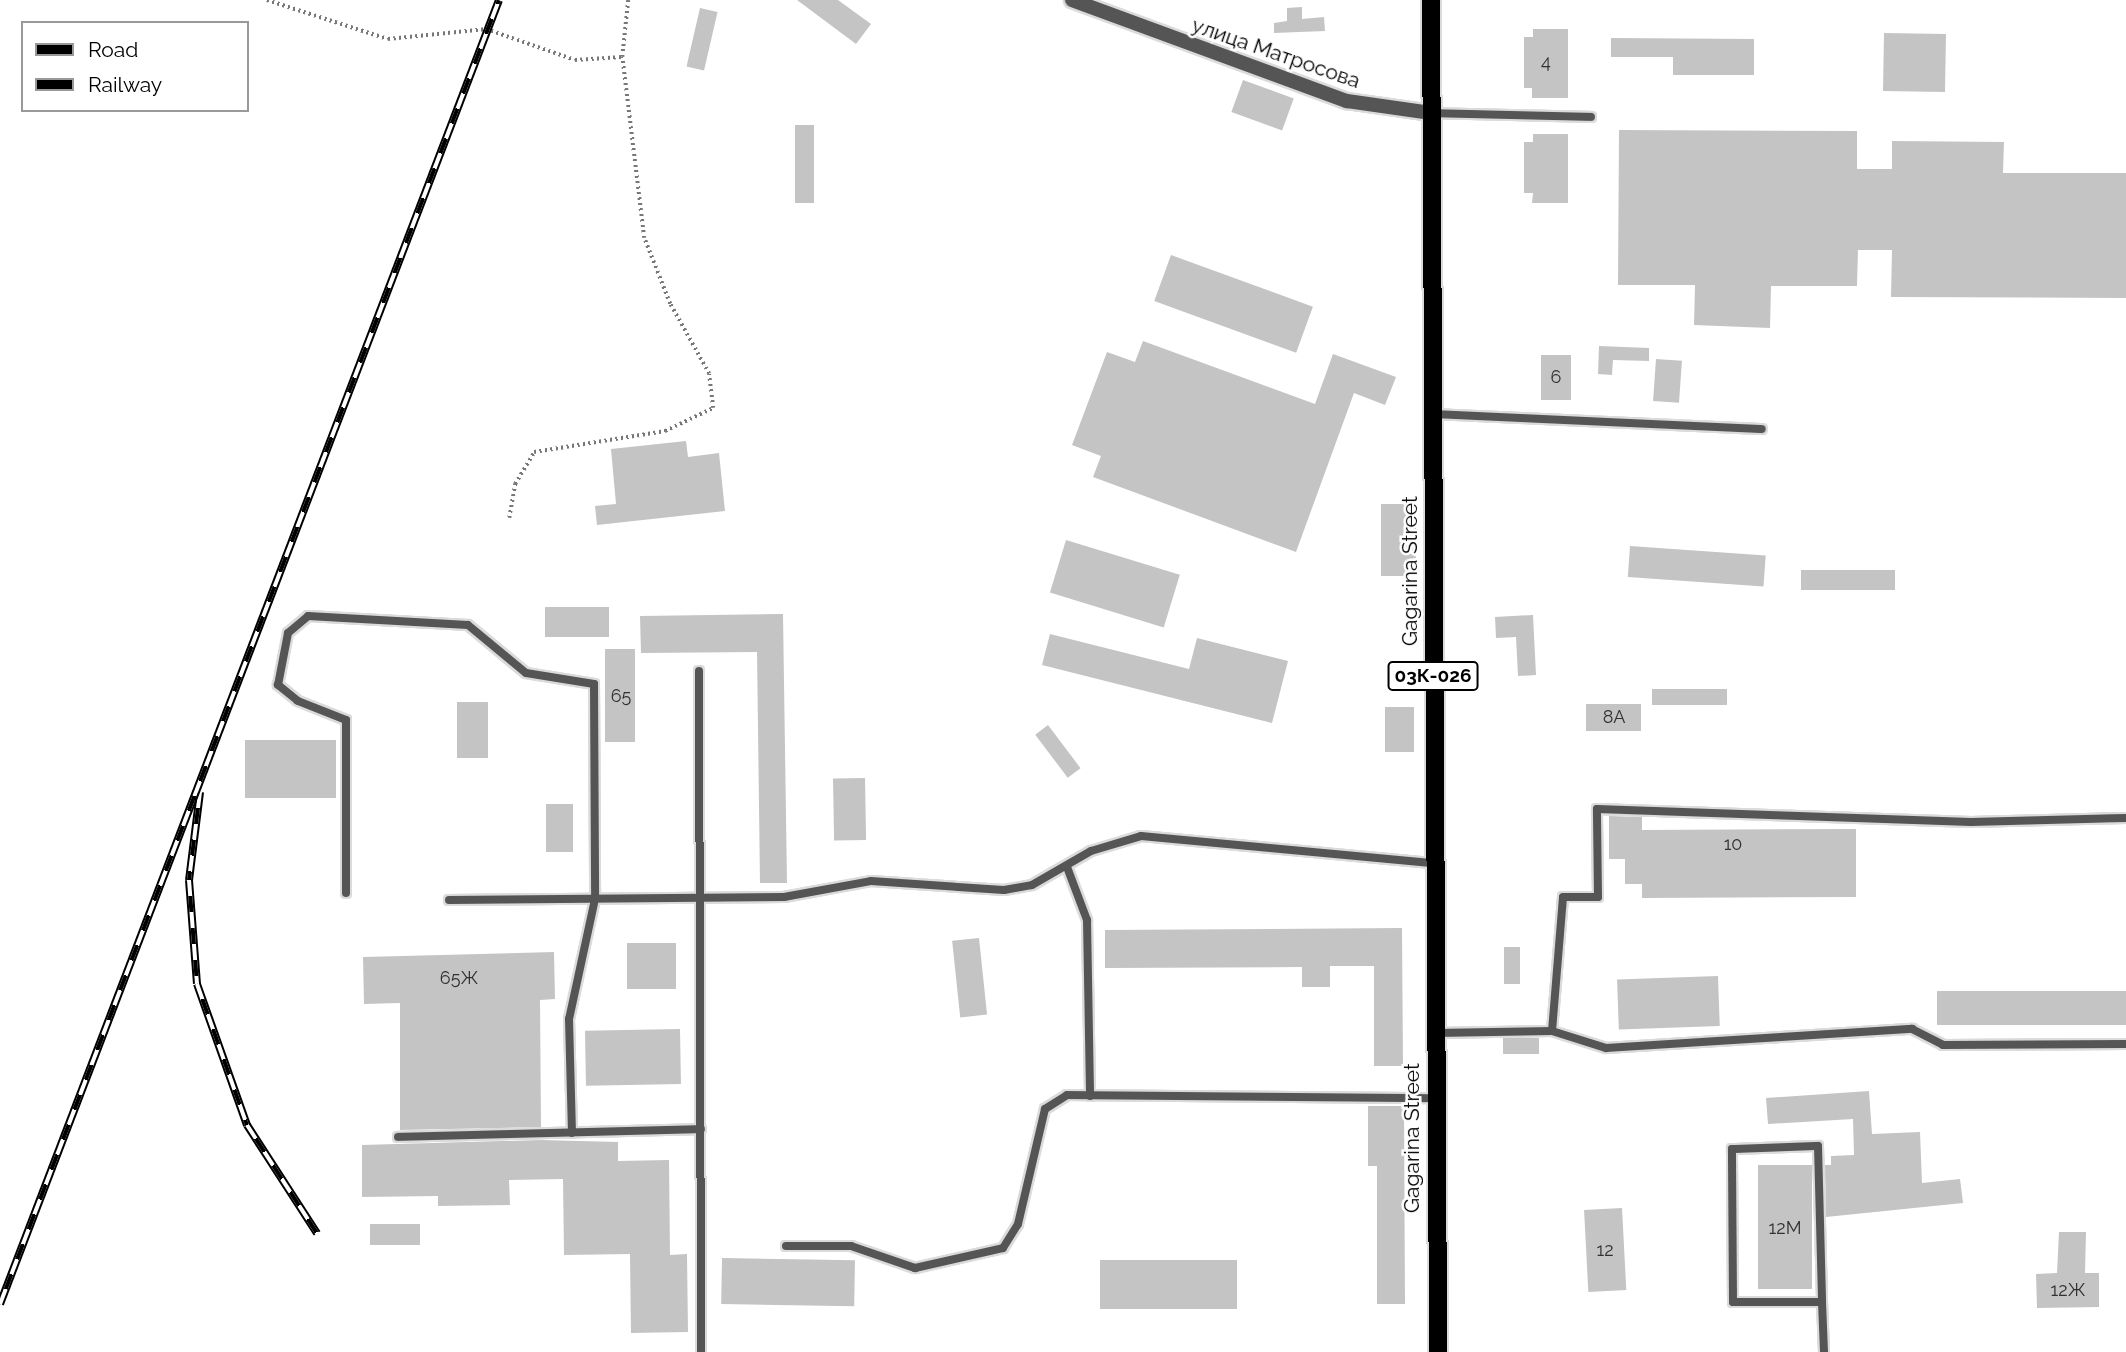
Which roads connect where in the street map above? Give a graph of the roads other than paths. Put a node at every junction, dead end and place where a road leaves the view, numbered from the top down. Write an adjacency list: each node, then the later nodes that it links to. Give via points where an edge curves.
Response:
1 (1072, 0): 3 (street, улица Матросова, via 1347,101)
2 (1431, 0): 3 (main road, Gagarina Street / 03К-026)
3 (1431, 113): 4 (lane); 5 (main road, Gagarina Street / 03К-026)
4 (1591, 117)
5 (1432, 414): 6 (lane); 9 (main road, Gagarina Street / 03К-026)
6 (1762, 429)
7 (699, 671): 12 (lane)
8 (2126, 818): 15 (lane, via 1971,822 1597,809 1598,897 1563,897)
9 (1434, 863): 10 (lane, via 1141,836 1115,840); 16 (main road, Gagarina Street / 03К-026)
10 (1067, 867): 12 (lane, via 1032,885 1004,890 871,881 784,897); 18 (lane, via 1087,920)
11 (346, 893): 13 (lane, via 346,720 298,701 278,685 288,633 308,616 468,625 526,673 594,684)
12 (702, 898): 13 (lane); 20 (lane)
13 (595, 899): 14 (lane); 21 (lane, via 569,1019)
14 (449, 900)
15 (1552, 1031): 16 (lane); 17 (lane, via 1606,1048 1912,1028 1942,1045)
16 (1435, 1033): 19 (main road, Gagarina Street / 03К-026)
17 (2126, 1044)
18 (1090, 1096): 19 (lane); 23 (lane, via 1067,1095 1045,1109 1018,1224 1003,1248 915,1268 851,1246)
19 (1433, 1098): 26 (main road, Gagarina Street / 03К-026)
20 (701, 1129): 21 (lane); 25 (lane)
21 (572, 1133): 22 (lane)
22 (398, 1137)
23 (786, 1246)
24 (1822, 1302): 24 (lane, via 1818,1146 1732,1149 1733,1302); 27 (lane)
25 (701, 1352)
26 (1438, 1352)
27 (1824, 1352)

